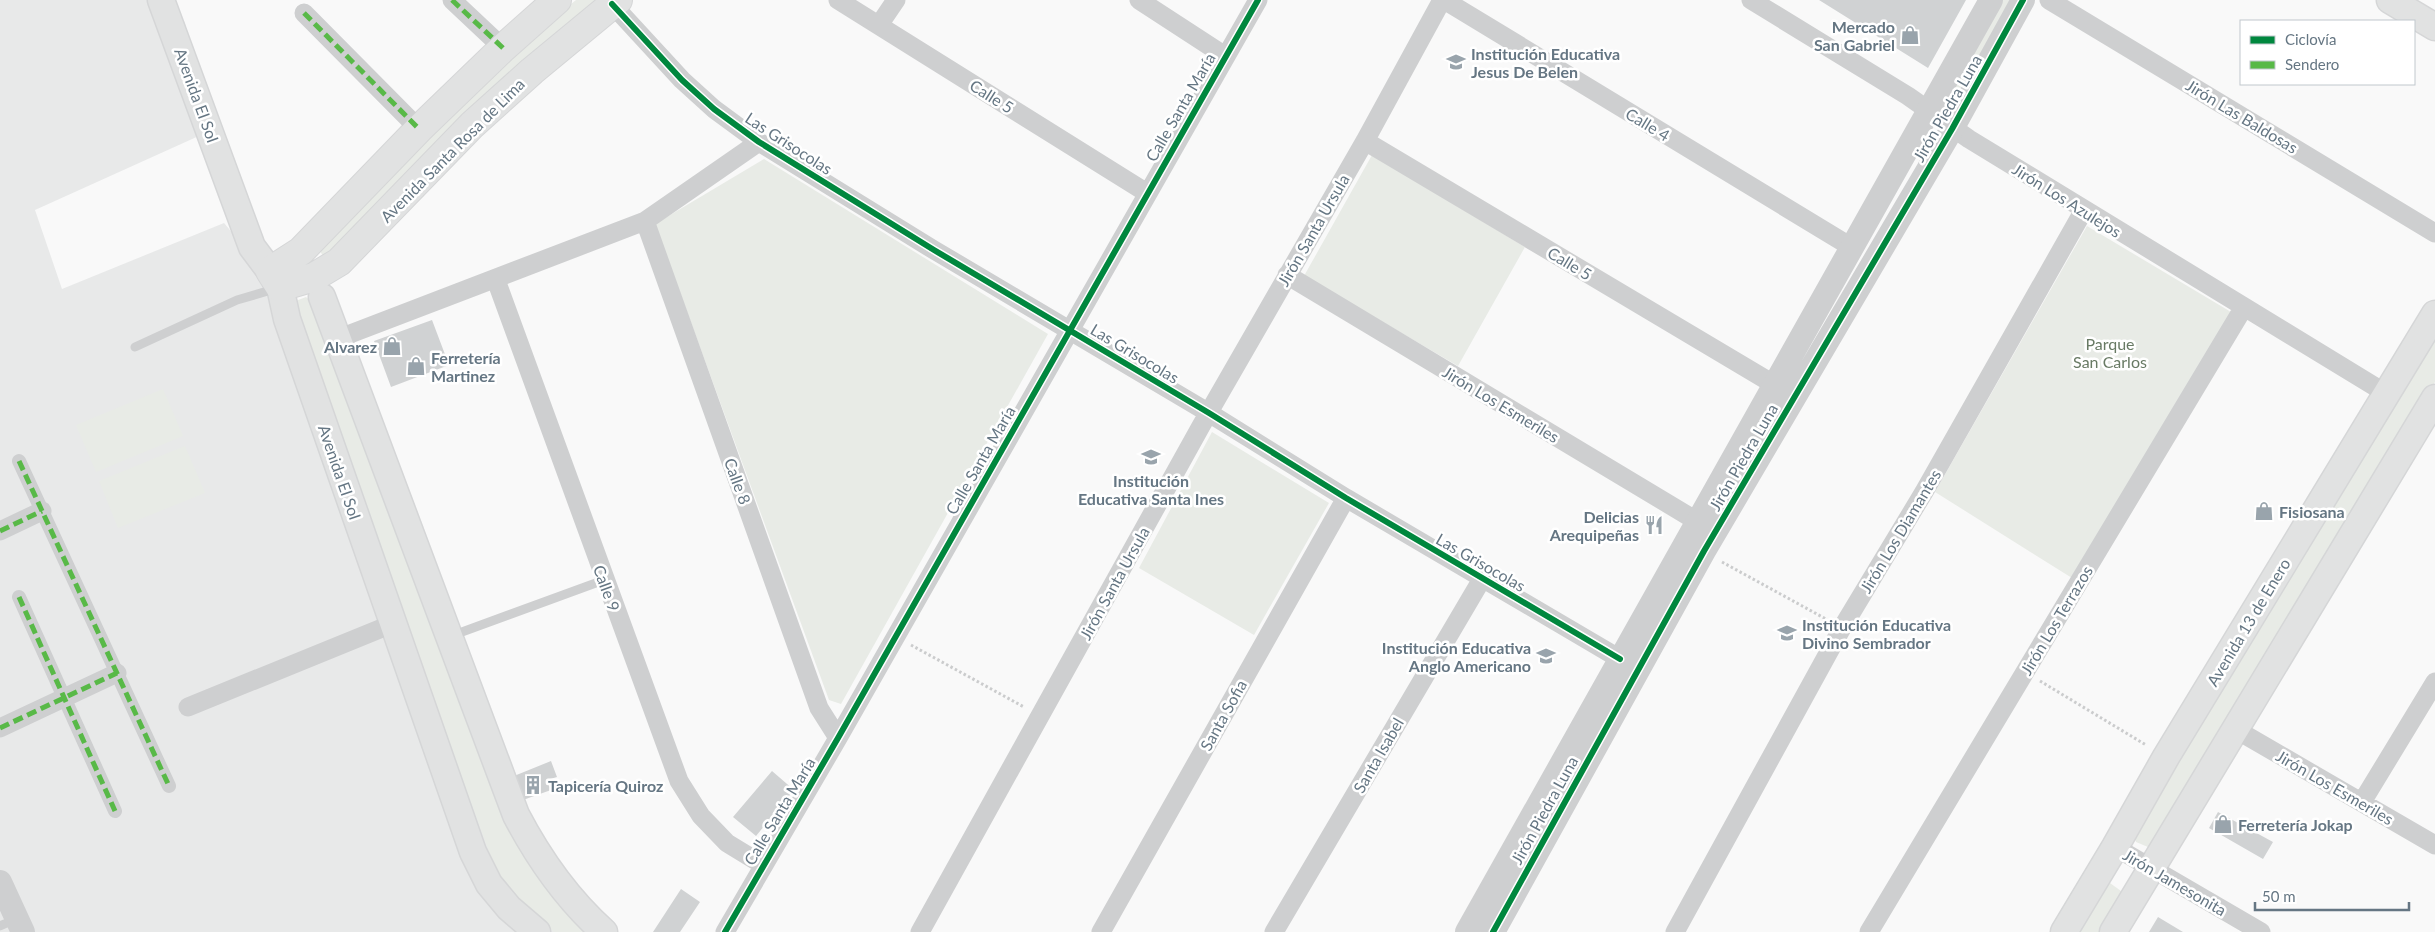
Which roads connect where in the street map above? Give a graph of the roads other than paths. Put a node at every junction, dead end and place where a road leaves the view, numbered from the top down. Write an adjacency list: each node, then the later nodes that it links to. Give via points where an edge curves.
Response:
1 (162, 0): 32 (main road, Avenida El Sol, via 252,247)
2 (452, 0): 18 (street)
3 (557, 0): 18 (main road)
4 (838, 0): 16 (street, Calle 5)
5 (896, 0): 16 (street)
6 (1139, 0): 19 (street)
7 (1258, 0): 19 (street, Calle Santa María)
8 (1443, 0): 23 (street, Jirón Santa Ursula); 29 (street, Calle 4)
9 (1750, 0): 20 (street, Jirón Los Azulejos)
10 (1992, 0): 20 (street, Jirón Piedra Luna)
11 (2023, 0): 21 (street, Jirón Piedra Luna)
12 (2049, 0): 28 (street, Jirón Las Baldosas)
13 (2390, 0): 17 (main road)
14 (615, 2): 24 (street, Las Grisocolas, via 688,86); 34 (main road, Avenida Santa Rosa de Lima, via 472,126 344,256)
15 (304, 13): 22 (street)
16 (879, 25): 25 (street, Calle 5)
17 (2435, 27)
18 (503, 48): 22 (main road)
19 (1225, 56): 25 (street, Calle Santa María)
20 (1930, 111): 21 (street, Jirón Los Azulejos); 29 (street, Jirón Piedra Luna)
21 (1952, 129): 26 (street, Jirón Los Azulejos); 48 (street, Jirón Piedra Luna)
22 (419, 130): 30 (main road)
23 (1365, 141): 31 (street, Jirón Santa Ursula); 40 (street, Calle 5)
24 (759, 142): 27 (street); 37 (street, Las Grisocolas)
25 (1147, 193): 37 (street, Calle Santa María)
26 (2084, 210): 35 (street, Jirón Los Azulejos); 80 (street, Jirón Los Diamantes, via 1924,492 1842,628)
27 (645, 221): 33 (street); 61 (street, Calle 8, via 819,708)
28 (2435, 233)
29 (1853, 248): 40 (street, Jirón Piedra Luna)
30 (301, 251): 32 (main road); 34 (main road)
31 (1287, 275): 43 (street, Jirón Santa Ursula); 48 (street, Jirón Los Esmeriles)
32 (275, 279): 34 (main road, Avenida Santa Rosa de Lima); 39 (lane); 52 (main road, Avenida El Sol)
33 (496, 280): 38 (street); 50 (street, Calle 9)
34 (318, 287): 38 (main road)
35 (2244, 307): 41 (street, Jirón Los Azulejos); 81 (street, Jirón Los Terrazos)
36 (2435, 314): 41 (main road, Avenida 13 de Enero)
37 (1070, 331): 43 (street, Las Grisocolas); 61 (street, Calle Santa María)
38 (337, 339): 53 (main road)
39 (135, 347)
40 (1775, 385): 48 (street, Jirón Piedra Luna)
41 (2388, 394): 66 (main road, Avenida 13 de Enero, via 2166,757)
42 (2435, 398): 60 (main road)
43 (1209, 413): 45 (street, Las Grisocolas); 76 (street, Jirón Santa Ursula)
44 (19, 461): 46 (street)
45 (1346, 498): 49 (street, Las Grisocolas); 77 (street, Santa Sofia)
46 (42, 511): 47 (street); 55 (street)
47 (0, 531)
48 (1705, 535): 54 (street, Jirón Piedra Luna); 72 (street, Jirón Piedra Luna)
49 (1482, 579): 54 (street, Las Grisocolas); 78 (street, Santa Isabel)
50 (604, 580): 53 (lane); 67 (street, Calle 9, via 678,781 701,816 727,843)
51 (19, 597): 57 (street)
52 (392, 624): 58 (street); 70 (main road, Avenida El Sol, via 474,852)
53 (448, 637): 74 (main road, via 516,815 536,853 558,885)
54 (1620, 658): 79 (street, Jirón Piedra Luna)
55 (117, 674): 57 (street); 62 (street)
56 (2435, 682): 63 (street)
57 (64, 698): 59 (street); 64 (street)
58 (188, 707)
59 (0, 728)
60 (2235, 729): 63 (street, Jirón Los Esmeriles); 68 (main road)
61 (838, 738): 67 (street, Calle Santa María)
62 (169, 786)
63 (2362, 802): 65 (street, Jirón Los Esmeriles)
64 (114, 811)
65 (2435, 845)
66 (2116, 847): 68 (street, Jirón Jamesonita); 82 (main road, Avenida 13 de Enero)
67 (763, 865): 75 (street, Calle Santa María)
68 (2152, 867): 83 (main road); 84 (street, Jirón Jamesonita)
69 (0, 882): 71 (street)
70 (510, 920): 73 (main road, Avenida El Sol)
71 (13, 925)
72 (1498, 930)
73 (537, 932)
74 (604, 932)
75 (724, 932)
76 (920, 932)
77 (1101, 932)
78 (1274, 932)
79 (1467, 932)
80 (1675, 932)
81 (1869, 932)
82 (2064, 932)
83 (2114, 932)
84 (2261, 932)

